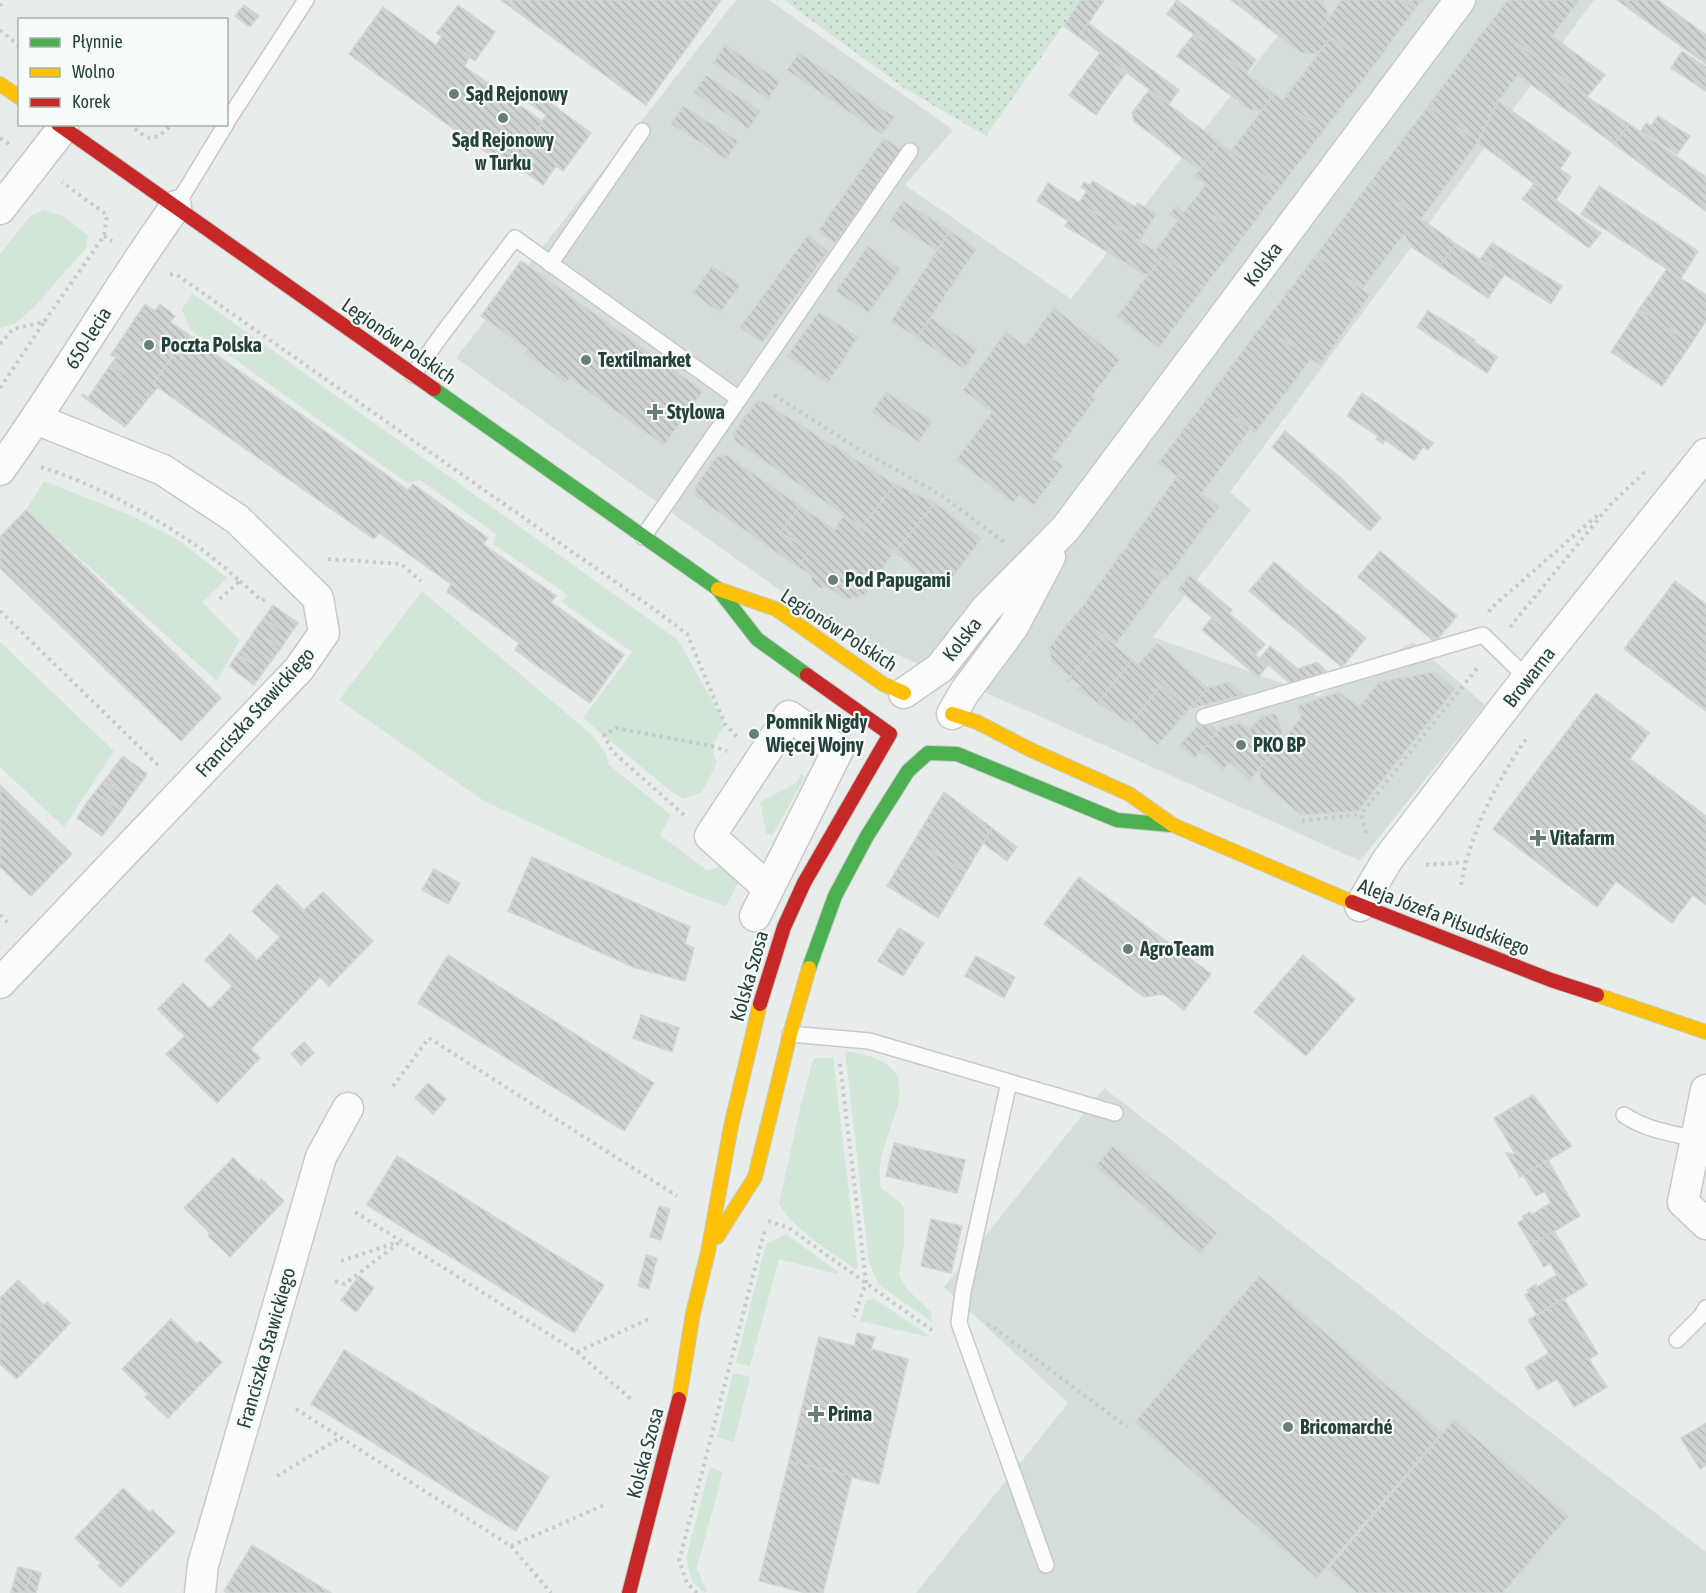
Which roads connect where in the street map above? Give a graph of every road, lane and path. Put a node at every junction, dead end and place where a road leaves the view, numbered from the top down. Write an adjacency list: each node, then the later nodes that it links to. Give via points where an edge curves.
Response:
1 (4, 0): 4 (path)
2 (306, 0): 9 (lane)
3 (1460, 0): 33 (street, Kolska)
4 (0, 6)
5 (0, 30): 6 (path)
6 (18, 45)
7 (0, 84): 8 (street)
8 (18, 97)
9 (228, 121)
10 (61, 126): 17 (street, Legionów Polskich); 18 (street)
11 (131, 126): 13 (path, via 146,138 159,137)
12 (225, 126): 17 (lane)
13 (169, 127)
14 (642, 131): 21 (lane)
15 (910, 151): 25 (lane)
16 (57, 179): 19 (path, via 107,215)
17 (176, 206): 20 (street, 650-lecia); 24 (street, Legionów Polskich)
18 (0, 209)
19 (104, 236): 20 (path); 22 (path)
20 (137, 260): 28 (street, 650-lecia); 50 (path, via 155,270 177,275 687,634 725,723)
21 (550, 264): 24 (lane, via 515,238); 27 (lane)
22 (44, 322): 23 (path, via 14,329); 26 (path)
23 (0, 344)
24 (413, 375): 34 (street, Legionów Polskich)
25 (752, 381): 27 (lane); 35 (path, via 857,448 941,495)
26 (0, 388)
27 (740, 399): 34 (lane)
28 (36, 419): 31 (street, 650-lecia); 62 (street, Franciszka Stawickiego, via 163,470 237,519 318,598 324,633 299,669)
29 (1706, 454): 43 (street, Browarna)
30 (37, 466): 39 (path, via 134,508 201,549 240,581)
31 (0, 470)
32 (1610, 505): 41 (path, via 1490,609)
33 (1066, 528): 44 (street, Kolska, via 986,609 940,668); 46 (street, Kolska, via 1013,627 964,693)
34 (644, 537): 38 (street, Legionów Polskich)
35 (1006, 544)
36 (321, 554): 37 (path, via 325,559 401,564)
37 (421, 581)
38 (718, 589): 44 (street, Legionów Polskich, via 776,609); 47 (street, Legionów Polskich, via 757,639)
39 (216, 602)
40 (0, 611): 51 (path)
41 (1483, 635): 43 (lane); 45 (lane)
42 (1480, 664): 52 (path)
43 (1527, 678): 60 (street, Browarna, via 1388,859)
44 (904, 702): 47 (street)
45 (1204, 717)
46 (950, 720): 49 (street, Kolska Szosa, via 936,749); 54 (street, Aleja Józefa Piłsudskiego, via 977,722 1129,794)
47 (890, 734): 48 (street, Legionów Polskich); 78 (street, Kolska Szosa, via 804,883 784,927 736,1102)
48 (906, 750): 49 (street, Aleja Józefa Piłsudskiego)
49 (928, 753): 54 (street, Aleja Józefa Piłsudskiego, via 957,754 1118,820); 64 (street, Kolska Szosa, via 908,771 835,896)
50 (758, 763): 55 (street); 55 (path, via 712,746 616,728 604,735 612,751); 59 (street, via 789,716 838,750)
51 (168, 775)
52 (1360, 814): 53 (path); 56 (path)
53 (1302, 821)
54 (1173, 825): 60 (street, Aleja Józefa Piłsudskiego)
55 (710, 836): 59 (street)
56 (1369, 841)
57 (1420, 866): 58 (path, via 1465,862)
58 (1461, 885)
59 (768, 888): 61 (street)
60 (1360, 906): 63 (street, Aleja Józefa Piłsudskiego, via 1551,980)
61 (755, 916)
62 (0, 983)
63 (1706, 1032)
64 (790, 1034): 65 (lane); 78 (street, Kolska Szosa, via 755,1177)
65 (839, 1039): 66 (lane, via 869,1041); 82 (path, via 866,1282)
66 (1009, 1082): 70 (lane); 92 (lane, via 959,1323)
67 (393, 1086): 73 (path, via 429,1038)
68 (1706, 1090): 72 (street)
69 (348, 1108): 93 (street, Franciszka Stawickiego, via 321,1157 203,1565)
70 (1115, 1113)
71 (1624, 1114): 72 (lane, via 1648,1127)
72 (1696, 1139): 76 (street, via 1683,1202)
73 (676, 1196)
74 (355, 1212): 77 (path)
75 (767, 1220): 96 (path, via 679,1561 687,1583)
76 (1706, 1224)
77 (402, 1241): 79 (path); 80 (path, via 345,1284); 85 (path)
78 (708, 1252): 95 (street, Kolska Szosa, via 693,1313 681,1391)
79 (340, 1261)
80 (335, 1281)
81 (1706, 1308): 84 (lane)
82 (854, 1317)
83 (649, 1319): 85 (path)
84 (1677, 1340)
85 (577, 1352): 86 (path)
86 (633, 1401)
87 (296, 1410): 88 (path)
88 (341, 1437): 89 (path); 91 (path)
89 (277, 1476)
90 (604, 1505): 91 (path)
91 (511, 1546): 94 (path)
92 (1046, 1565)
93 (200, 1593)
94 (551, 1593)
95 (629, 1593)
96 (697, 1593)

